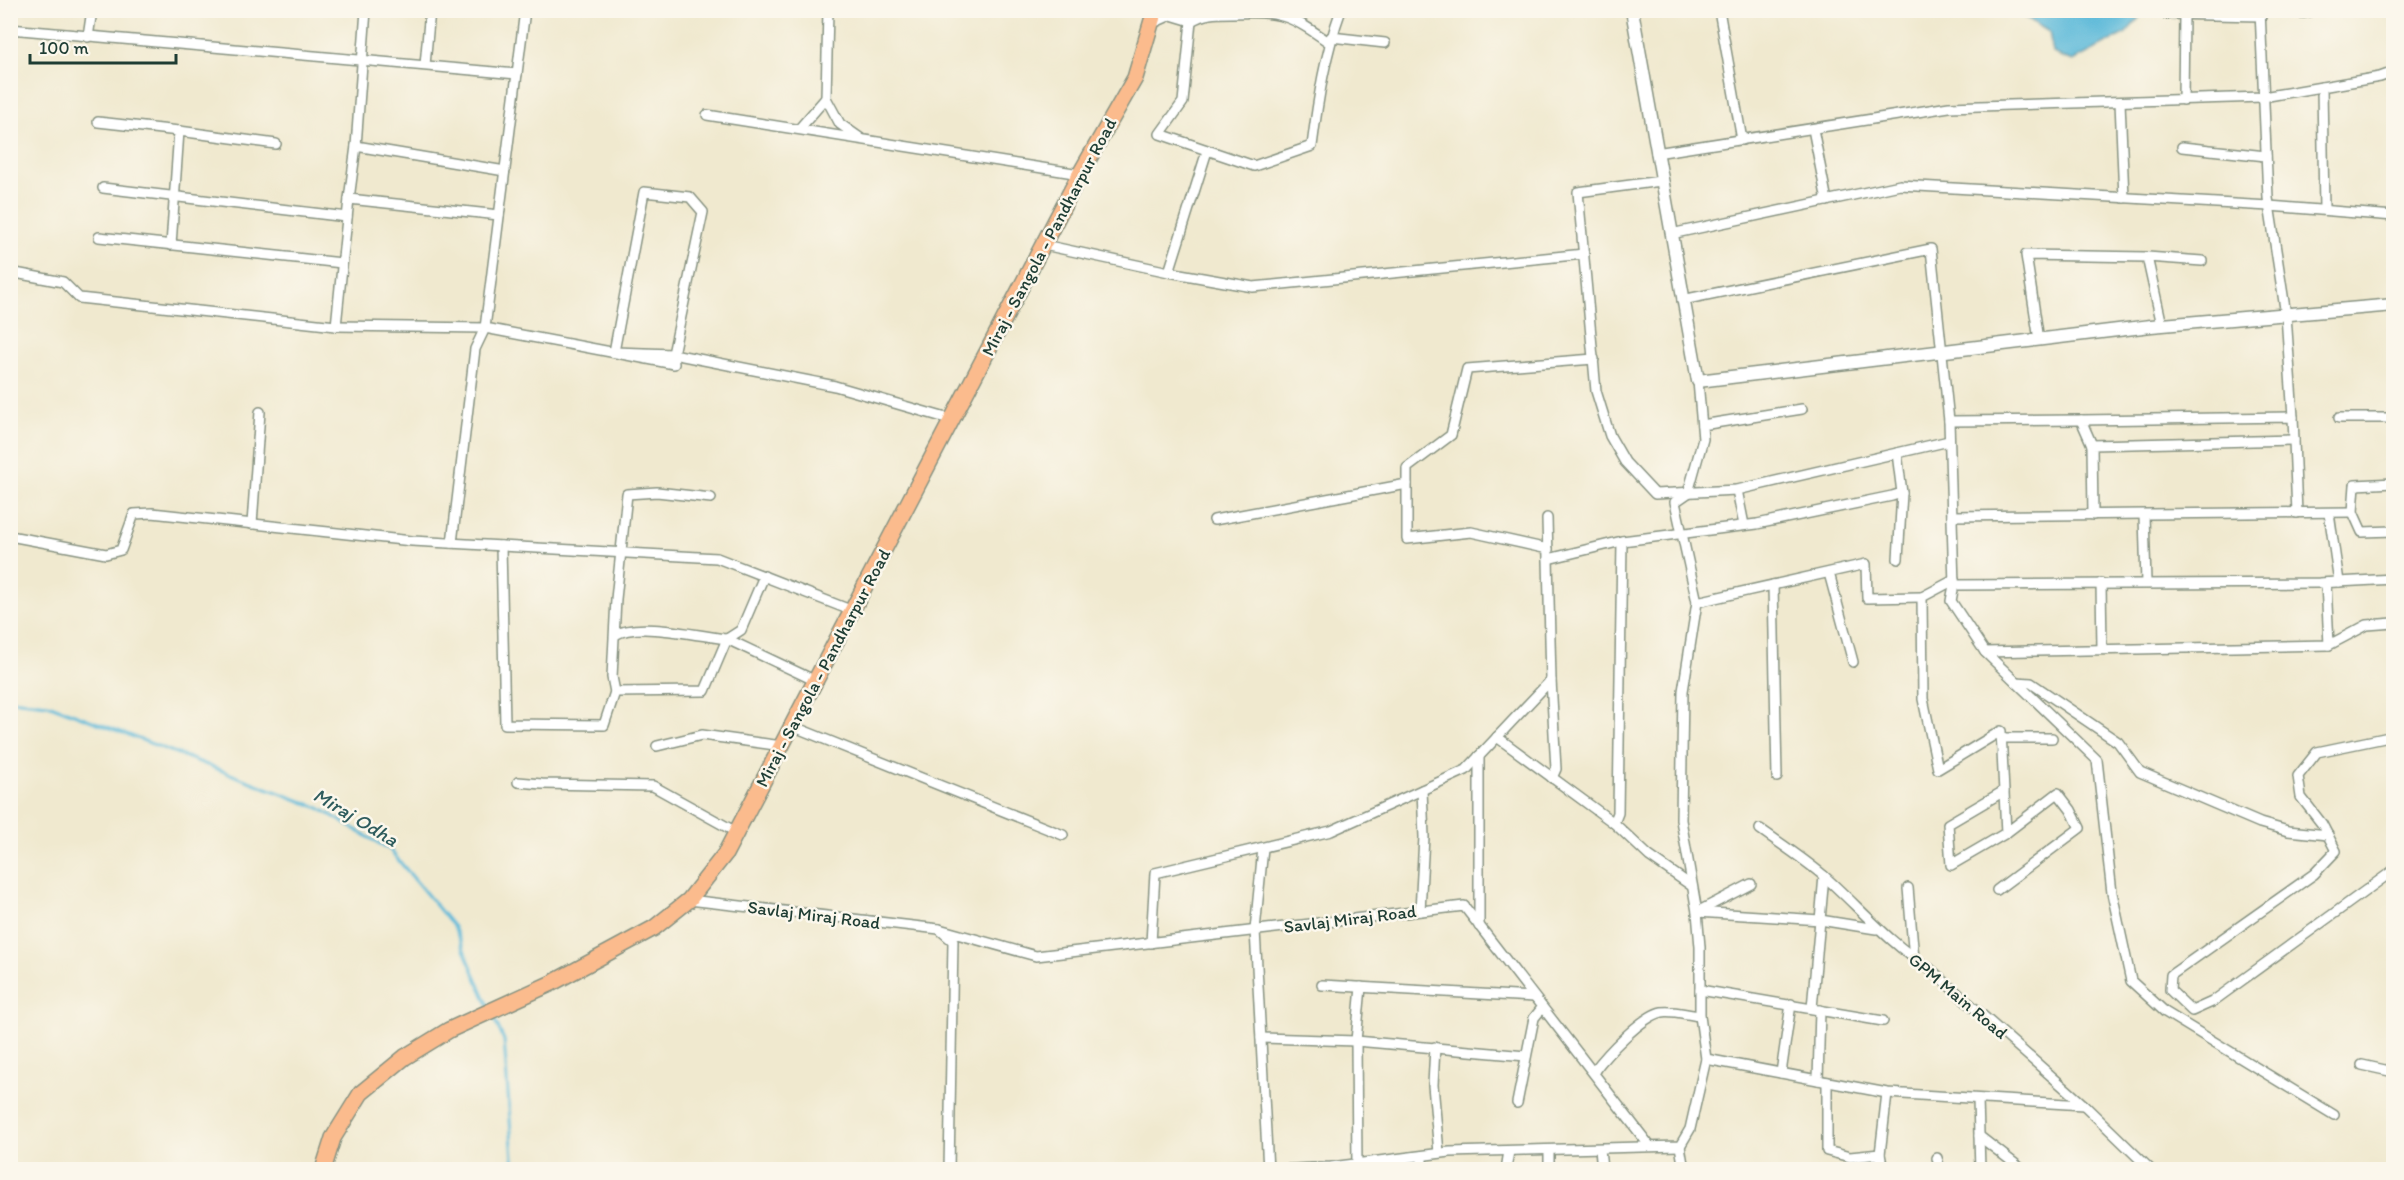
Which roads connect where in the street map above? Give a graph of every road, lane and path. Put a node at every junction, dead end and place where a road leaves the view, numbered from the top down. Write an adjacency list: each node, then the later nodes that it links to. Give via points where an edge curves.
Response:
1 (92, 10): 16 (street)
2 (366, 10): 19 (street)
3 (430, 10): 20 (street)
4 (525, 10): 22 (street)
5 (828, 10): 25 (street)
6 (1341, 10): 17 (street)
7 (1632, 10): 39 (street)
8 (1719, 10): 34 (street)
9 (2166, 10): 12 (street, via 2166,14)
10 (2317, 10): 11 (street)
11 (2263, 12): 12 (street); 24 (street)
12 (2184, 14): 26 (street)
13 (1153, 17): 14 (street, via 1171,15); 42 (highway, Miraj - Sangola - Pandharpur Road, via 1135,78)
14 (1191, 21): 17 (street, via 1202,14 1270,11 1300,22); 38 (street, via 1183,102 1160,134)
15 (10, 28): 16 (street)
16 (88, 37): 19 (street)
17 (1330, 40): 18 (street); 38 (street, via 1312,146 1254,166)
18 (1385, 43)
19 (363, 59): 20 (street); 36 (street)
20 (425, 65): 22 (street)
21 (2393, 73): 23 (street)
22 (517, 74): 41 (street)
23 (2322, 87): 24 (street); 50 (street)
24 (2263, 97): 26 (street); 40 (street)
25 (826, 98): 30 (street); 33 (street, via 840,124)
26 (2183, 100): 27 (street)
27 (2120, 102): 31 (street, via 1949,108); 46 (street)
28 (707, 115): 30 (street)
29 (98, 122): 32 (street)
30 (799, 129): 33 (street)
31 (1813, 129): 34 (street); 48 (street)
32 (179, 131): 35 (street); 45 (street)
33 (862, 139): 42 (street)
34 (1742, 140): 39 (street)
35 (276, 144)
36 (356, 146): 41 (street); 47 (street)
37 (2182, 147): 40 (street)
38 (1207, 152): 63 (street)
39 (1656, 153): 43 (street)
40 (2266, 156): 49 (street)
41 (505, 171): 51 (street)
42 (1080, 174): 56 (highway, Miraj - Sangola - Pandharpur Road)
43 (1661, 181): 54 (street); 58 (street, via 1578,192)
44 (104, 188): 45 (street)
45 (175, 196): 53 (street); 57 (street)
46 (2124, 198): 48 (street, via 1900,185); 49 (street)
47 (349, 199): 51 (street); 53 (street)
48 (1827, 201): 54 (street)
49 (2269, 206): 50 (street); 66 (street)
50 (2324, 210): 52 (street)
51 (500, 214): 69 (street)
52 (2394, 216)
53 (347, 217): 61 (street)
54 (1671, 234): 64 (street)
55 (99, 237): 57 (street)
56 (1044, 244): 63 (street); 81 (highway, Miraj - Sangola - Pandharpur Road)
57 (171, 245): 61 (street)
58 (1584, 254): 63 (street, via 1253,286); 74 (street)
59 (2146, 257): 60 (street); 67 (street); 70 (street, via 2026,255)
60 (2202, 261)
61 (342, 263): 68 (street)
62 (10, 272): 68 (street, via 63,282 79,298)
63 (1169, 272)
64 (1682, 300): 71 (street, via 1931,249); 75 (street)
65 (2394, 305): 66 (street)
66 (2286, 315): 67 (street); 78 (street)
67 (2162, 325): 70 (street)
68 (336, 326): 69 (street)
69 (485, 328): 72 (street); 109 (street, via 475,349)
70 (2039, 340): 71 (street)
71 (1941, 351): 75 (street); 83 (street)
72 (614, 352): 73 (street, via 674,364); 73 (street, via 644,192 690,197 703,212)
73 (673, 354): 81 (street, via 835,386)
74 (1594, 359): 90 (street, via 1467,369 1451,435 1407,468); 92 (street, via 1596,392 1610,436 1625,462 1655,494)
75 (1698, 381): 84 (street)
76 (1802, 409): 84 (street)
77 (260, 412): 103 (street)
78 (2293, 417): 82 (street); 85 (street)
79 (2339, 418): 80 (street)
80 (2394, 418)
81 (953, 420): 126 (highway, Miraj - Sangola - Pandharpur Road)
82 (2081, 420): 83 (street); 87 (street)
83 (1949, 421): 86 (street)
84 (1702, 425): 92 (street, via 1703,439)
85 (2294, 440): 87 (street); 96 (street)
86 (1949, 441): 88 (street); 100 (street)
87 (2092, 445): 98 (street)
88 (1897, 453): 91 (street); 93 (street)
89 (2394, 483): 95 (street, via 2355,485)
90 (1407, 484): 102 (street); 111 (street, via 1407,539 1471,532)
91 (1737, 490): 92 (street); 104 (street)
92 (1688, 493): 106 (street, via 1675,502)
93 (1902, 493): 104 (street); 114 (street)
94 (711, 498): 112 (street, via 657,492 627,494)
95 (2353, 512): 97 (street); 105 (street, via 2362,532)
96 (2297, 513): 97 (street); 99 (street)
97 (2329, 513): 119 (street)
98 (2093, 515): 99 (street); 100 (street)
99 (2144, 515): 121 (street)
100 (1952, 516): 118 (street)
101 (1547, 518): 111 (street)
102 (1214, 520)
103 (252, 524): 107 (street, via 134,514 121,550 106,554); 109 (street)
104 (1744, 525): 106 (street)
105 (2394, 531)
106 (1684, 533): 108 (street); 125 (street)
107 (10, 536)
108 (1622, 541): 113 (street); 151 (street, via 1622,700 1618,813)
109 (452, 543): 110 (street)
110 (501, 546): 112 (street); 137 (street, via 505,724 604,725)
111 (1548, 549): 113 (street)
112 (619, 552): 116 (street, via 717,558); 128 (street)
113 (1548, 559): 134 (street)
114 (1898, 559)
115 (1829, 573): 123 (street); 124 (street, via 1866,564 1867,598); 133 (street)
116 (764, 576): 126 (street); 129 (street, via 741,630)
117 (2394, 579): 119 (street)
118 (1954, 582): 120 (street); 124 (street); 132 (street, via 1951,601)
119 (2339, 582): 122 (street)
120 (2101, 583): 121 (street); 131 (street)
121 (2146, 583): 122 (street)
122 (2326, 583): 130 (street)
123 (1773, 585): 125 (street); 146 (street)
124 (1922, 597): 141 (street, via 1923,699 1938,769 2001,731)
125 (1697, 602): 161 (street, via 1683,691 1681,820)
126 (853, 611): 135 (highway, Miraj - Sangola - Pandharpur Road)
127 (2394, 623): 130 (street, via 2367,625)
128 (615, 635): 129 (street, via 625,629 640,629); 137 (street)
129 (727, 639): 135 (street); 137 (street, via 705,691)
130 (2329, 645): 131 (street)
131 (2102, 649): 132 (street)
132 (1986, 652): 136 (street)
133 (1853, 662)
134 (1551, 680): 140 (street); 147 (street, via 1556,768)
135 (816, 681): 138 (highway, Miraj - Sangola - Pandharpur Road)
136 (2016, 682): 156 (street, via 2031,683 2118,742 2140,772 2260,823 2288,831); 197 (street, via 2097,759 2112,893 2132,981 2165,1012)
137 (615, 692)
138 (792, 726): 144 (highway, Miraj - Sangola - Pandharpur Road); 155 (street)
139 (2394, 736): 156 (street, via 2317,752 2298,776 2301,797)
140 (1497, 737): 145 (street); 147 (street)
141 (2001, 738): 142 (street); 150 (street)
142 (2052, 738)
143 (657, 746): 144 (street, via 702,735)
144 (782, 746): 153 (highway, Miraj - Sangola - Pandharpur Road)
145 (1479, 756): 149 (street, via 1466,770); 168 (street)
146 (1777, 777)
147 (1552, 778): 151 (street)
148 (518, 782): 153 (street, via 653,786)
149 (1422, 790): 157 (street, via 1331,831); 165 (street)
150 (2004, 790): 154 (street); 154 (street, via 1948,824 1951,865)
151 (1614, 823): 161 (street, via 1649,856)
152 (1760, 829): 159 (street, GPM Main Road)
153 (736, 832): 164 (highway, Miraj - Sangola - Pandharpur Road, via 725,854)
154 (2006, 833): 163 (street, via 2058,793 2080,828)
155 (1063, 835)
156 (2328, 835): 158 (street, via 2336,851 2314,874 2171,975 2170,990 2192,1011 2212,1002)
157 (1263, 848): 170 (street); 172 (street, via 1155,873)
158 (2394, 870)
159 (1824, 876): 167 (street); 171 (street, GPM Main Road, via 1870,923)
160 (1751, 884): 166 (street)
161 (1692, 886): 166 (street)
162 (1908, 888): 173 (street)
163 (1997, 890)
164 (689, 900): 169 (street, Savlaj Miraj Road); 209 (highway, Miraj - Sangola - Pandharpur Road, via 654,928 552,983 449,1030 405,1057 361,1093 333,1138)
165 (1420, 911): 168 (street, Savlaj Miraj Road, via 1464,906); 170 (street, Savlaj Miraj Road)
166 (1697, 912): 167 (street); 176 (street)
167 (1820, 920): 171 (street); 180 (street)
168 (1479, 926): 177 (street, Savlaj Miraj Road)
169 (939, 929): 172 (street, Savlaj Miraj Road, via 1036,956); 210 (street, via 953,941)
170 (1256, 930): 172 (street, Savlaj Miraj Road); 183 (street)
171 (1884, 930): 173 (street, GPM Main Road)
172 (1151, 943)
173 (1914, 959): 196 (street, GPM Main Road)
174 (1322, 985): 175 (street)
175 (1361, 987): 177 (street); 184 (street)
176 (1700, 990): 178 (street); 181 (street)
177 (1534, 997): 179 (street, Savlaj Miraj Road)
178 (1791, 1004): 180 (street); 191 (street)
179 (1542, 1008): 186 (street, via 1534,1018); 189 (street, Savlaj Miraj Road)
180 (1816, 1009): 182 (street); 192 (street)
181 (1700, 1016): 187 (street); 189 (street, via 1663,1012 1655,1015 1633,1031)
182 (1883, 1021)
183 (1261, 1038): 184 (street); 211 (street)
184 (1356, 1041): 185 (street); 208 (street)
185 (1435, 1047): 186 (street); 204 (street, via 1433,1085)
186 (1526, 1056): 195 (street)
187 (1706, 1059): 191 (street); 200 (street, via 1690,1129)
188 (2362, 1065): 190 (street)
189 (1594, 1071): 199 (street, Savlaj Miraj Road)
190 (2394, 1072)
191 (1781, 1073): 192 (street)
192 (1823, 1081): 193 (street); 205 (street, via 1827,1151 1850,1157)
193 (1887, 1093): 194 (street); 205 (street)
194 (1978, 1099): 196 (street); 198 (street)
195 (1517, 1103)
196 (2084, 1105): 222 (street, GPM Main Road)
197 (2334, 1115)
198 (1979, 1136): 220 (street); 221 (street)
199 (1649, 1145): 200 (street); 201 (street)
200 (1680, 1146): 217 (street)
201 (1600, 1149): 202 (street); 216 (street)
202 (1549, 1150): 203 (street); 215 (street)
203 (1509, 1151): 204 (street); 214 (street)
204 (1439, 1153): 206 (street)
205 (1880, 1154): 218 (street)
206 (1422, 1156): 208 (street); 213 (street)
207 (1937, 1158): 219 (street)
208 (1357, 1167): 212 (street)
209 (323, 1170)
210 (949, 1170)
211 (1268, 1170)
212 (1277, 1170)
213 (1422, 1170)
214 (1506, 1170)
215 (1549, 1170)
216 (1602, 1170)
217 (1684, 1170)
218 (1883, 1170)
219 (1940, 1170)
220 (1980, 1170)
221 (2023, 1170)
222 (2151, 1170)

